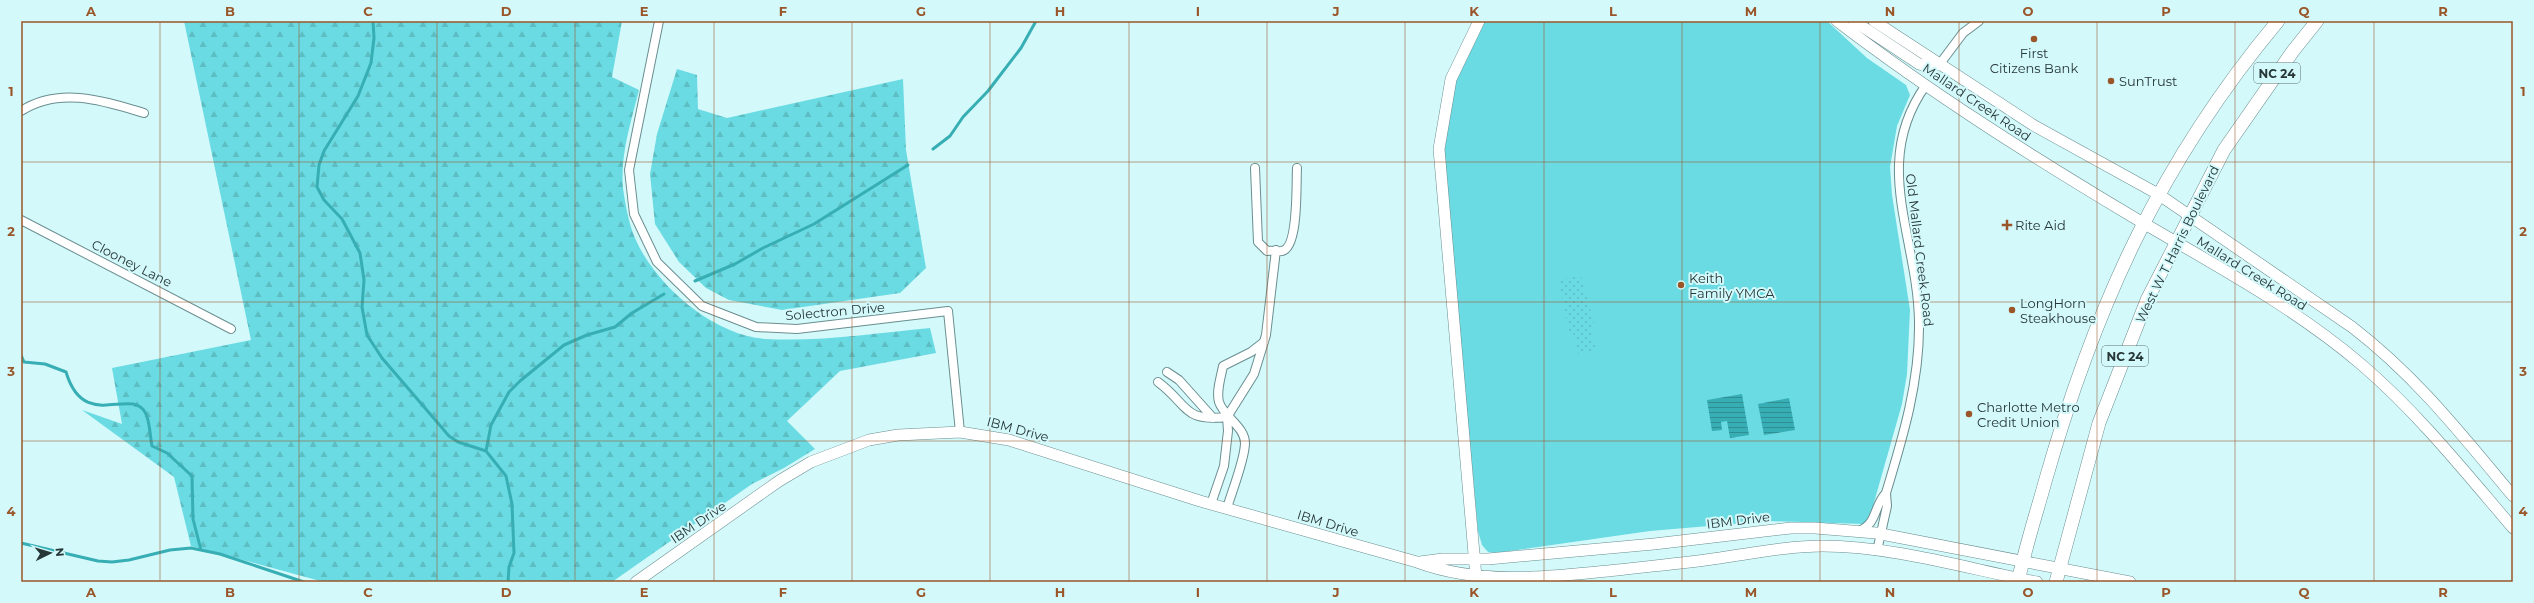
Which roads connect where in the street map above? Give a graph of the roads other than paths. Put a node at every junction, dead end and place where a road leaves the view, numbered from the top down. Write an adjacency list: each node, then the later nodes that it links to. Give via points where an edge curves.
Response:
1 (659, 21): 29 (street, Solectron Drive, via 629,170 634,214 657,262 702,306 756,327 797,329 948,311)
2 (1479, 21): 38 (street, via 1451,78 1439,149)
3 (1838, 21): 10 (street, Mallard Creek Road)
4 (1854, 21): 9 (street, via 1919,64)
5 (1874, 21): 9 (street, Mallard Creek Road)
6 (1979, 21): 9 (street, via 1963,33)
7 (2278, 21): 15 (main road, NC 24, via 2236,72 2192,136)
8 (2317, 21): 16 (main road, West W T Harris Boulevard / NC 24, via 2234,135)
9 (1939, 64): 15 (street, Mallard Creek Road, via 2030,123)
10 (1926, 85): 18 (street, Mallard Creek Road, via 1990,130); 30 (street, Old Mallard Creek Road, via 1910,111 1899,147 1900,188 1919,316 1919,352 1908,418)
11 (21, 111): 12 (street, via 45,101 85,97)
12 (144, 113)
13 (1255, 168): 20 (street, via 1256,235 1262,248 1267,251)
14 (1297, 168): 20 (street, via 1294,236 1289,247 1282,252)
15 (2158, 194): 16 (street, Mallard Creek Road); 18 (main road, NC 24)
16 (2190, 215): 19 (main road, West W T Harris Boulevard / NC 24); 31 (street, Mallard Creek Road, via 2317,301 2382,351 2447,415)
17 (21, 220): 21 (street, Clooney Lane)
18 (2142, 223): 19 (street, Mallard Creek Road); 39 (main road, NC 24, via 2106,302 2079,374 2063,420)
19 (2176, 242): 34 (street, Mallard Creek Road, via 2295,315 2362,365 2399,399); 41 (main road, West W T Harris Boulevard / NC 24, via 2147,300 2099,423)
20 (1276, 250): 22 (street, via 1271,305)
21 (231, 329)
22 (1264, 342): 27 (street, via 1254,374); 27 (street, via 1251,352 1223,366 1218,386 1219,402)
23 (1167, 372): 25 (street)
24 (1158, 382): 26 (street)
25 (1189, 392): 26 (street); 28 (street)
26 (1177, 398): 28 (street, via 1192,415)
27 (1227, 416): 28 (street); 32 (street, via 1224,466); 33 (street, via 1241,432 1245,443)
28 (1213, 418)
29 (960, 432): 32 (street, IBM Drive, via 1009,440); 44 (street, IBM Drive, via 898,435 869,440 811,462 779,481)
30 (1886, 493): 35 (street, Old Mallard Creek Road, via 1878,501 1872,522); 36 (street, Old Mallard Creek Road, via 1887,506)
31 (2513, 496)
32 (1211, 504): 33 (street, IBM Drive)
33 (1227, 508): 40 (street, IBM Drive)
34 (2513, 528)
35 (1859, 531): 36 (street, IBM Drive); 38 (street, IBM Drive, via 1791,528 1654,544)
36 (1880, 534): 37 (street, Old Mallard Creek Road); 39 (street, IBM Drive)
37 (1877, 551): 42 (street, IBM Drive, via 1824,546 1791,547 1704,560 1556,576); 43 (street, IBM Drive)
38 (1476, 558): 40 (street, IBM Drive); 42 (street)
39 (2024, 561): 41 (street, IBM Drive); 43 (main road, NC 24)
40 (1417, 562): 42 (street, IBM Drive, via 1444,572)
41 (2059, 568): 46 (main road, West W T Harris Boulevard / NC 24); 47 (street, IBM Drive)
42 (1476, 577)
43 (2018, 580): 45 (street, IBM Drive)
44 (636, 582)
45 (2037, 582)
46 (2056, 582)
47 (2130, 582)

